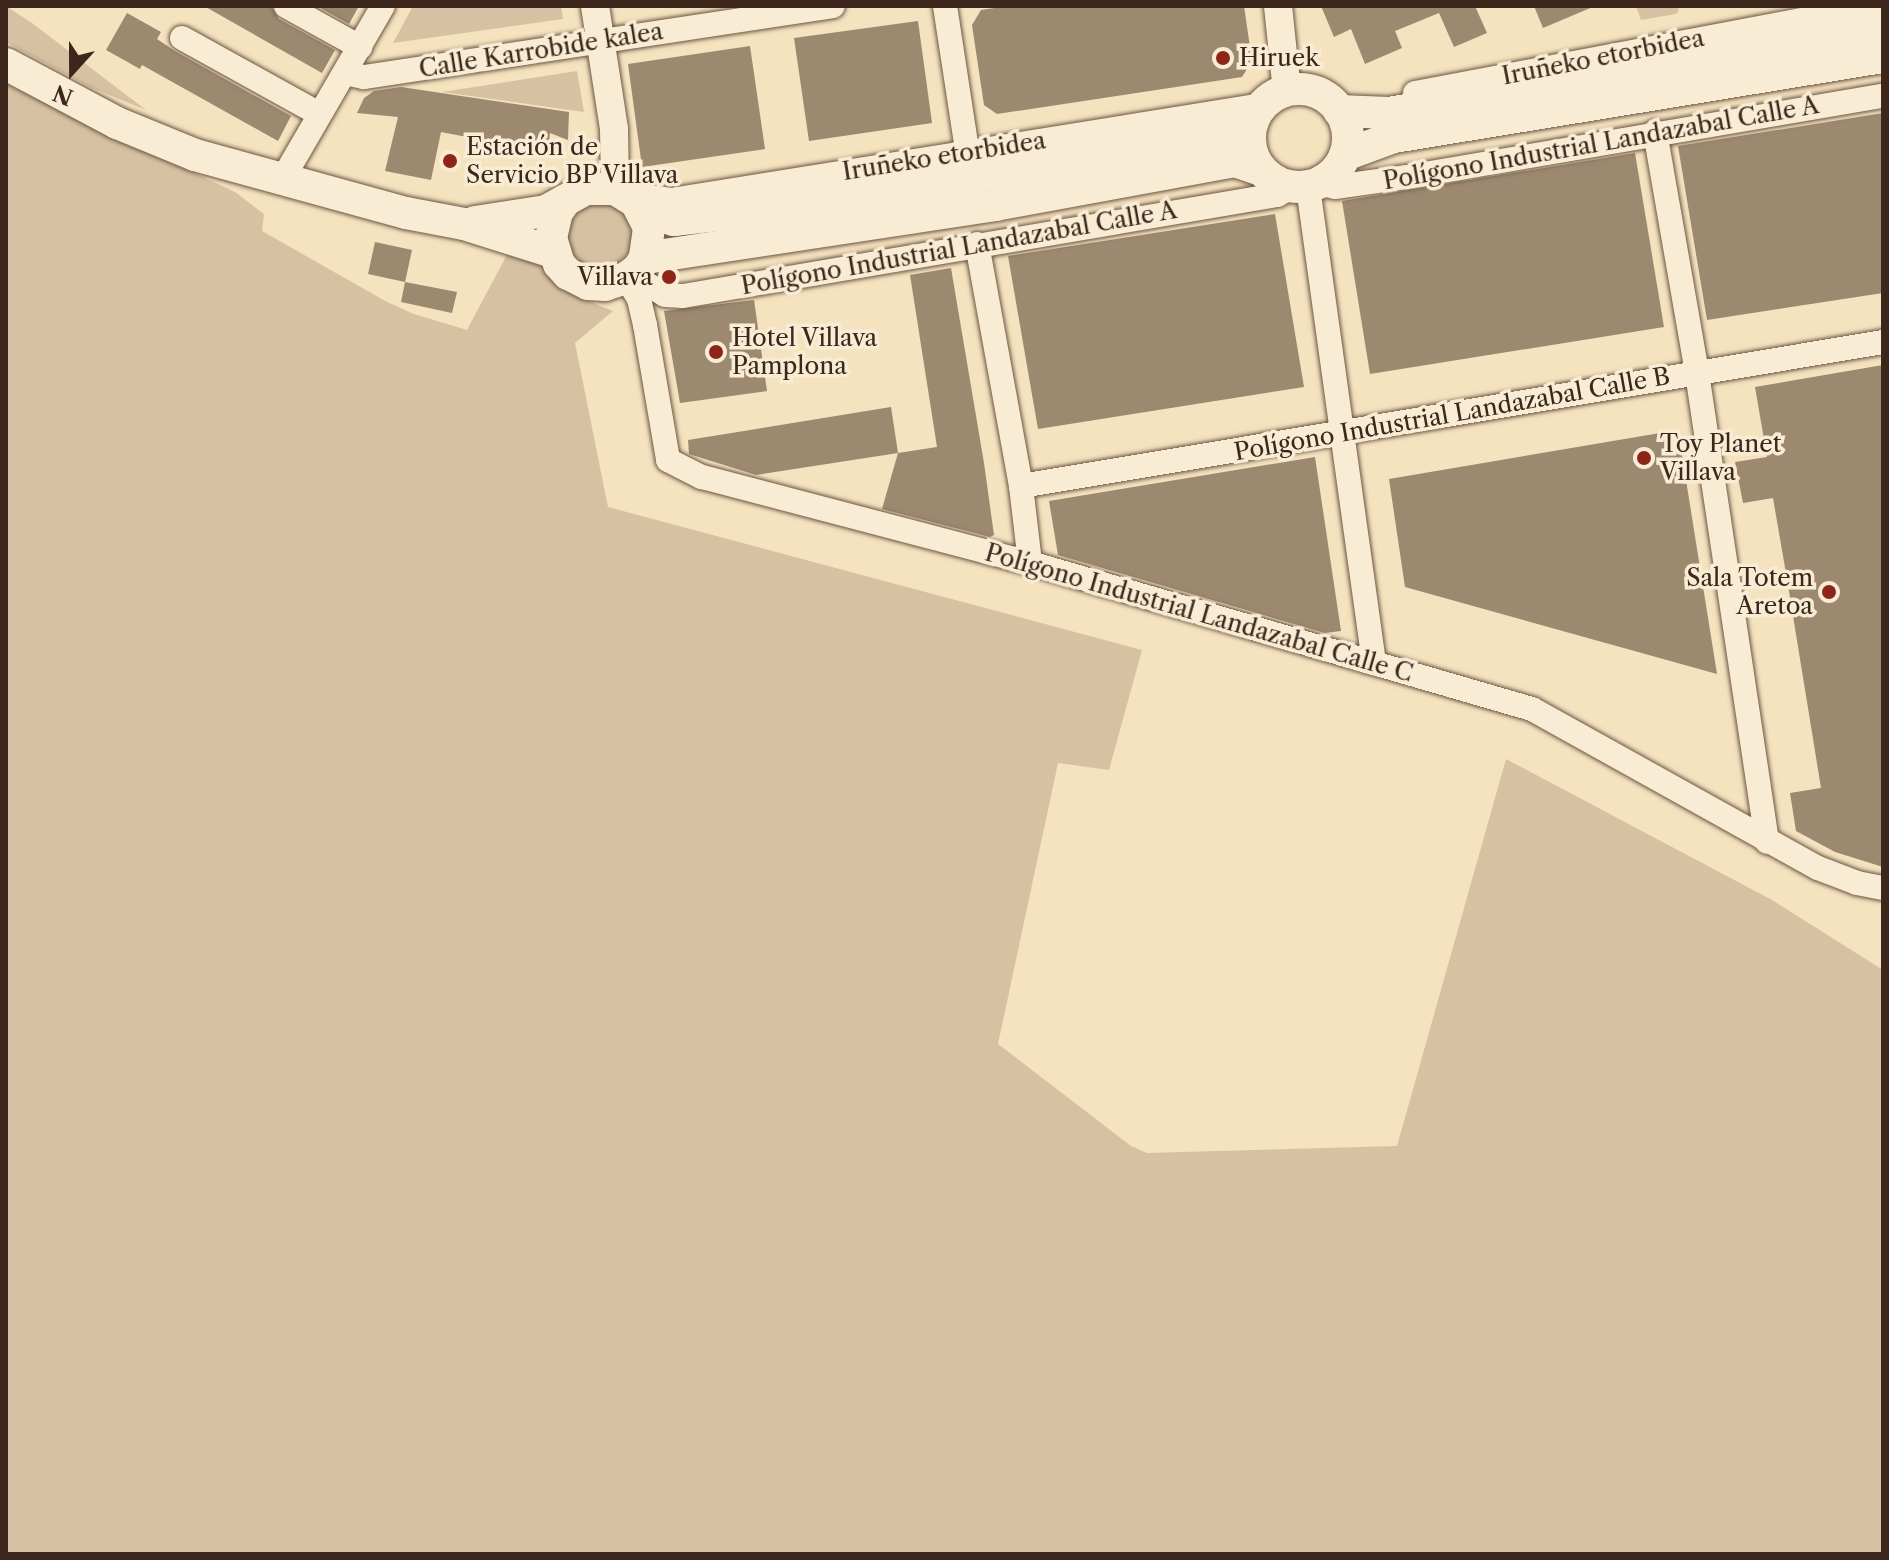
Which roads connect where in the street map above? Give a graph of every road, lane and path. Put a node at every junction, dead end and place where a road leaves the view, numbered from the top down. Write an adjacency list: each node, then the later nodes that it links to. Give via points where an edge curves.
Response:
1 (286, 6): 11 (street)
2 (383, 6): 11 (street)
3 (595, 6): 10 (street)
4 (833, 6): 10 (street, Calle Karrobide kalea)
5 (945, 6): 21 (street)
6 (1278, 6): 17 (street)
7 (1877, 6): 16 (street, Iruñeko etorbidea)
8 (1883, 27): 16 (main road, Iruñeko etorbidea, via 1389,113)
9 (182, 38): 18 (street)
10 (600, 41): 14 (street, Calle Karrobide kalea, via 364,77); 19 (street)
11 (360, 47): 14 (street)
12 (1883, 57): 22 (main road, Iruñeko etorbidea, via 1394,137)
13 (6, 64): 24 (main road, via 143,134)
14 (345, 73): 18 (street)
15 (1883, 96): 20 (street, Polígono Industrial Landazabal Calle A)
16 (1334, 105): 17 (main road, via 1313,92); 22 (main road, via 1348,140)
17 (1267, 108): 21 (street, Iruñeko etorbidea); 23 (main road, via 1249,143); 26 (main road, Iruñeko etorbidea, via 1222,136 772,209 674,220)
18 (319, 114): 24 (street)
19 (614, 129): 26 (street); 27 (street, via 603,164)
20 (1655, 132): 25 (street, Polígono Industrial Landazabal Calle A, via 1407,177); 33 (street)
21 (967, 150): 26 (street, Iruñeko etorbidea, via 671,200)
22 (1345, 155): 25 (main road, via 1330,176)
23 (1261, 170): 25 (main road); 31 (main road, via 1235,161)
24 (282, 180): 28 (main road)
25 (1306, 186): 29 (street, Polígono Industrial Landazabal Calle A); 34 (street)
26 (628, 197): 27 (main road, via 600,187); 31 (main road, via 649,228)
27 (569, 198): 28 (main road, via 546,211); 30 (main road, via 552,224)
28 (464, 224): 30 (main road)
29 (977, 244): 31 (street, Polígono Industrial Landazabal Calle A, via 683,296 665,295); 35 (street)
30 (553, 252): 31 (main road, via 568,274 588,284 605,285)
31 (634, 271): 36 (street, Polígono Industrial Landazabal Calle C, via 668,460 702,477)
32 (1883, 342): 33 (street, Polígono Industrial Landazabal Calle B)
33 (1697, 373): 34 (street, Polígono Industrial Landazabal Calle B); 38 (street)
34 (1343, 433): 35 (street, Polígono Industrial Landazabal Calle B); 37 (street)
35 (1021, 486): 36 (street)
36 (1030, 563): 37 (street, Polígono Industrial Landazabal Calle C)
37 (1374, 662): 38 (street, Polígono Industrial Landazabal Calle C, via 1532,709)
38 (1767, 842): 39 (street, Polígono Industrial Landazabal Calle C, via 1818,868)
39 (1883, 888)

